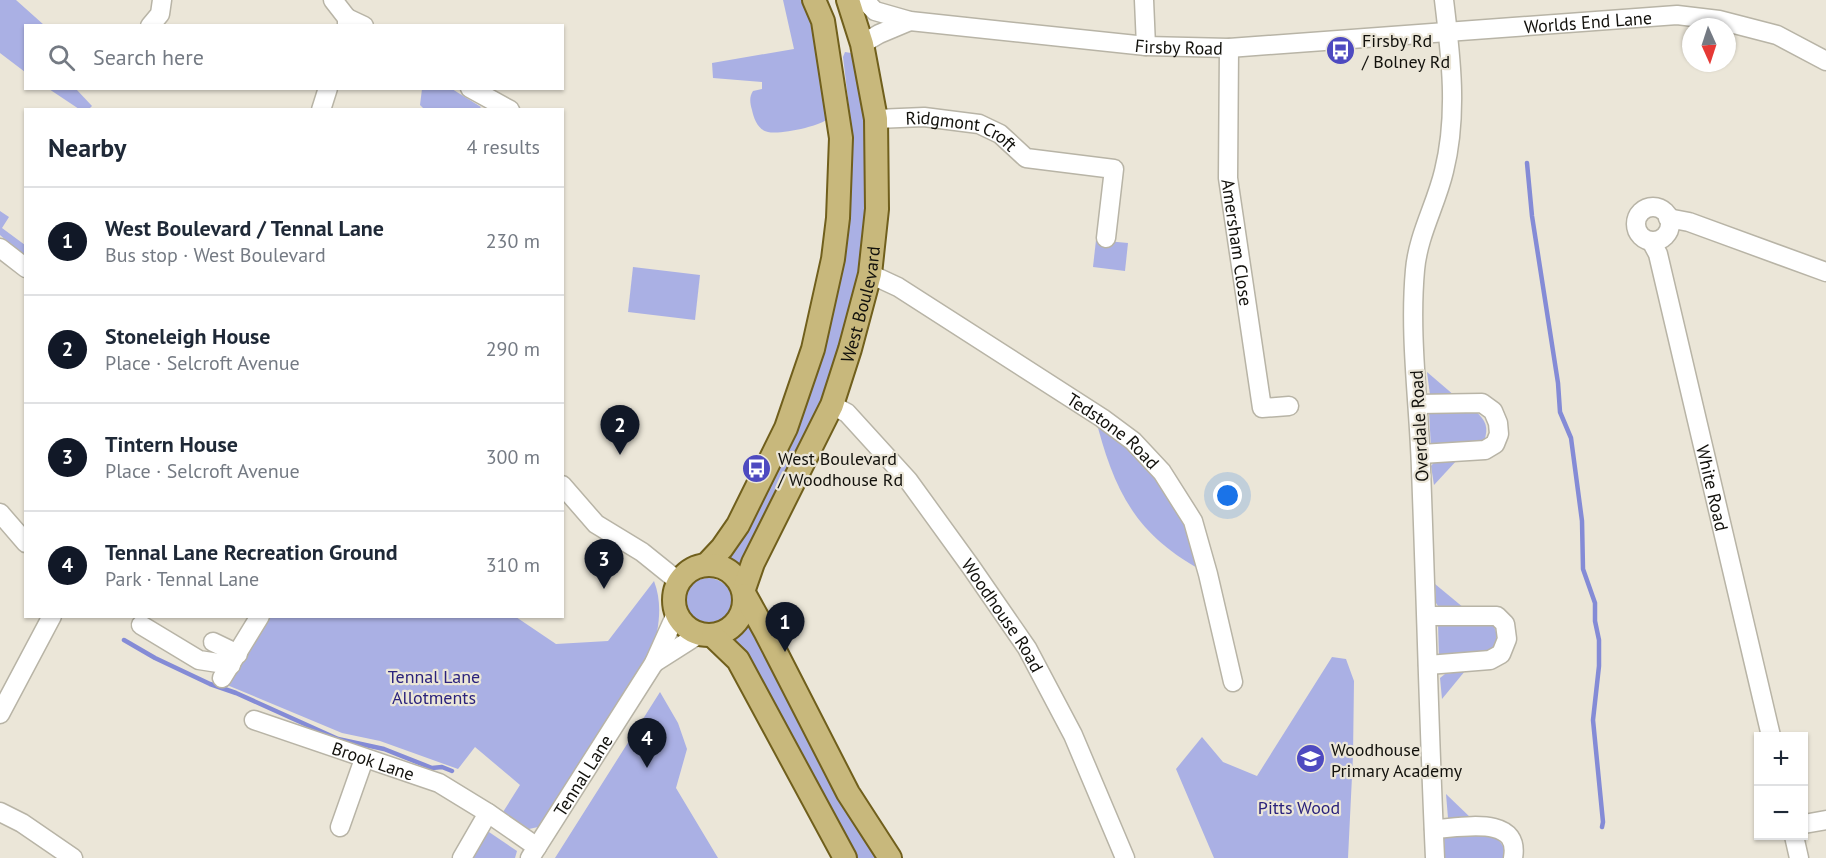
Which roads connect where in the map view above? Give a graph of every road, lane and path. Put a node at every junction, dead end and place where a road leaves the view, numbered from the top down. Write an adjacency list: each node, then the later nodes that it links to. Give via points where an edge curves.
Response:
1 (162, 0): 11 (street, via 160,14)
2 (333, 0): 10 (street)
3 (814, 0): 8 (main road, West Boulevard)
4 (1144, 0): 14 (street)
5 (1444, 0): 12 (street, Overdale Road)
6 (849, 1): 7 (street, Firsby Road, via 867,3); 13 (main road, West Boulevard)
7 (875, 11): 9 (street, Firsby Road); 13 (street)
8 (823, 21): 13 (main road); 22 (main road, West Boulevard)
9 (910, 21): 13 (street, Firsby Road); 14 (street, Firsby Road)
10 (353, 23)
11 (152, 24)
12 (1449, 33): 15 (street, Firsby Road); 16 (street, Worlds End Lane, via 1677,15 1710,18 1777,35); 30 (street, Overdale Road, via 1453,96 1450,143 1420,239 1415,270 1413,330)
13 (861, 38): 21 (main road, West Boulevard); 22 (main road, via 839,52)
14 (1146, 46): 15 (street, Firsby Road)
15 (1228, 48): 32 (street, Amersham Close, via 1228,178 1262,408)
16 (1824, 53)
17 (327, 90): 19 (street)
18 (474, 90): 20 (street)
19 (322, 108)
20 (506, 108)
21 (876, 119): 24 (street, Ridgmont Croft, via 924,117 979,124 1000,134 1026,158 1114,169); 29 (main road, West Boulevard, via 877,209)
22 (841, 138): 37 (main road, West Boulevard, via 833,259 813,349 786,428 738,525)
23 (1668, 218): 25 (street, via 1666,234); 25 (street, White Road, via 1657,208 1646,208 1638,215 1638,232); 28 (street, via 1732,236)
24 (1106, 238)
25 (1652, 241): 53 (street, White Road, via 1659,254)
26 (0, 248): 27 (street)
27 (24, 266)
28 (1826, 272)
29 (870, 274): 31 (main road, West Boulevard); 50 (street, Tedstone Road, via 898,287 1102,418 1134,441 1162,472 1193,521)
30 (1418, 404): 33 (street, Overdale Road); 33 (street, via 1482,403 1493,411 1499,434 1495,444 1485,450)
31 (832, 405): 39 (main road, West Boulevard, via 753,563); 67 (street, Woodhouse Road, via 847,413 908,480 1026,648 1073,735)
32 (1289, 406)
33 (1421, 454): 41 (street, Overdale Road)
34 (564, 487): 38 (street, via 597,524)
35 (0, 513): 36 (street)
36 (24, 541)
37 (707, 564): 38 (main road, via 690,569); 39 (main road, via 723,567 736,576)
38 (678, 581): 40 (main road, via 673,597)
39 (744, 592): 45 (main road, via 742,614 731,629); 66 (main road, via 848,793)
40 (676, 614): 45 (main road, via 685,626); 47 (street, Tennal Lane)
41 (1426, 616): 48 (street, Overdale Road); 48 (street, via 1497,616 1505,624 1506,639 1501,654 1490,660)
42 (51, 618): 51 (street)
43 (259, 618): 49 (street)
44 (141, 625): 49 (street, via 199,660)
45 (706, 635): 47 (street, Tennal Lane); 65 (main road, via 738,660)
46 (213, 642): 49 (street)
47 (654, 663): 62 (street, Tennal Lane)
48 (1428, 664): 60 (street, Overdale Road)
49 (230, 666)
50 (1233, 682)
51 (0, 714)
52 (254, 720): 54 (street, Brook Lane)
53 (1770, 732)
54 (364, 759): 56 (street, Brook Lane, via 439,783); 59 (street)
55 (0, 812): 63 (street)
56 (488, 813): 62 (street, Brook Lane); 64 (street)
57 (1826, 820): 58 (street)
58 (1808, 823)
59 (340, 827)
60 (1434, 829): 68 (street, Overdale Road); 69 (street, via 1495,826 1511,838)
61 (1795, 840): 70 (street)
62 (534, 852)
63 (73, 858)
64 (462, 858)
65 (845, 858)
66 (890, 858)
67 (1125, 858)
68 (1435, 858)
69 (1513, 858)
70 (1799, 858)

